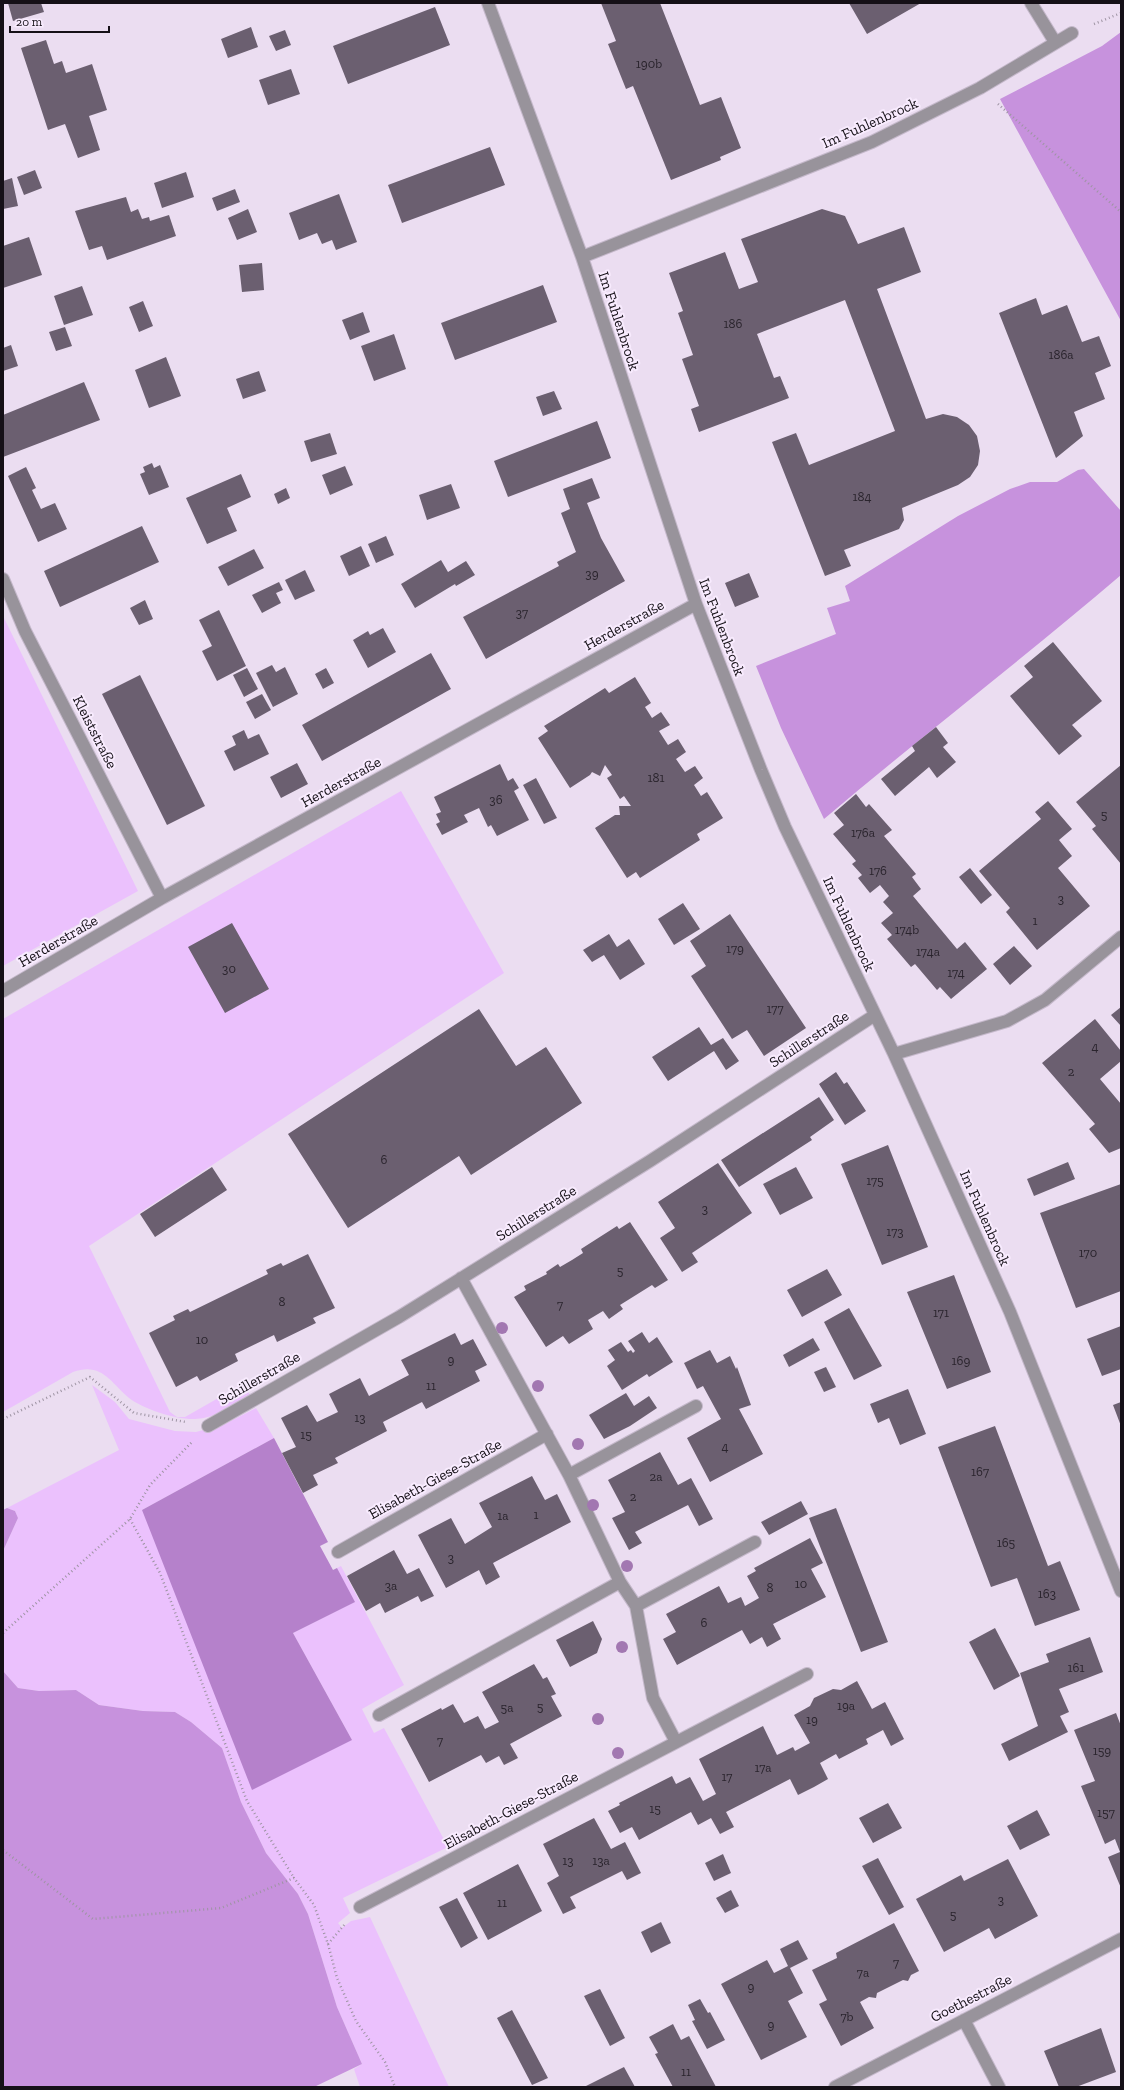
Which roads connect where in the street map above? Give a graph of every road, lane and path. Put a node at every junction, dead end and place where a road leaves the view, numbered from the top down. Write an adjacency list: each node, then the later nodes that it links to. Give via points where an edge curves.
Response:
1 (488, 3): 8 (street, Im Fuhlenbrock)
2 (1032, 3): 5 (street)
3 (1121, 13): 4 (path)
4 (1072, 33): 5 (street, Im Fuhlenbrock)
5 (1055, 42): 6 (street, Im Fuhlenbrock)
6 (980, 88): 7 (path); 8 (street, Im Fuhlenbrock, via 872,142)
7 (1121, 212)
8 (582, 257): 10 (street, Im Fuhlenbrock)
9 (3, 580): 11 (street, Kleiststraße, via 25,631)
10 (696, 604): 11 (street, Herderstraße); 14 (street, Im Fuhlenbrock, via 785,826)
11 (162, 898): 13 (street, Herderstraße)
12 (1121, 937): 15 (street, via 1045,1000 1007,1021)
13 (3, 991)
14 (875, 1016): 15 (street, Im Fuhlenbrock); 16 (street, Schillerstraße, via 650,1161)
15 (894, 1054): 26 (street, Im Fuhlenbrock, via 1010,1312)
16 (461, 1278): 19 (street, Schillerstraße, via 399,1317); 20 (street)
17 (696, 1406): 21 (street)
18 (3, 1419): 19 (path, via 90,1377 134,1413)
19 (208, 1426): 22 (path, via 150,1485)
20 (547, 1434): 21 (street); 24 (street, Elisabeth-Giese-Straße)
21 (569, 1475): 25 (street)
22 (130, 1519): 28 (path); 33 (path, via 160,1572 247,1801)
23 (755, 1542): 27 (street)
24 (338, 1552)
25 (620, 1582): 27 (street); 30 (street)
26 (1121, 1591)
27 (636, 1606): 31 (street, via 653,1698)
28 (3, 1633)
29 (807, 1674): 31 (street, Elisabeth-Giese-Straße)
30 (379, 1715)
31 (676, 1742): 34 (street, Elisabeth-Giese-Straße)
32 (3, 1850): 33 (path, via 93,1919 221,1908)
33 (294, 1878): 37 (path, via 314,1905 337,1978 356,2021 385,2062)
34 (360, 1907)
35 (1121, 1939): 36 (street, Goethestraße)
36 (964, 2020): 38 (street, Goethestraße); 39 (street)
37 (395, 2087)
38 (835, 2087)
39 (999, 2087)

